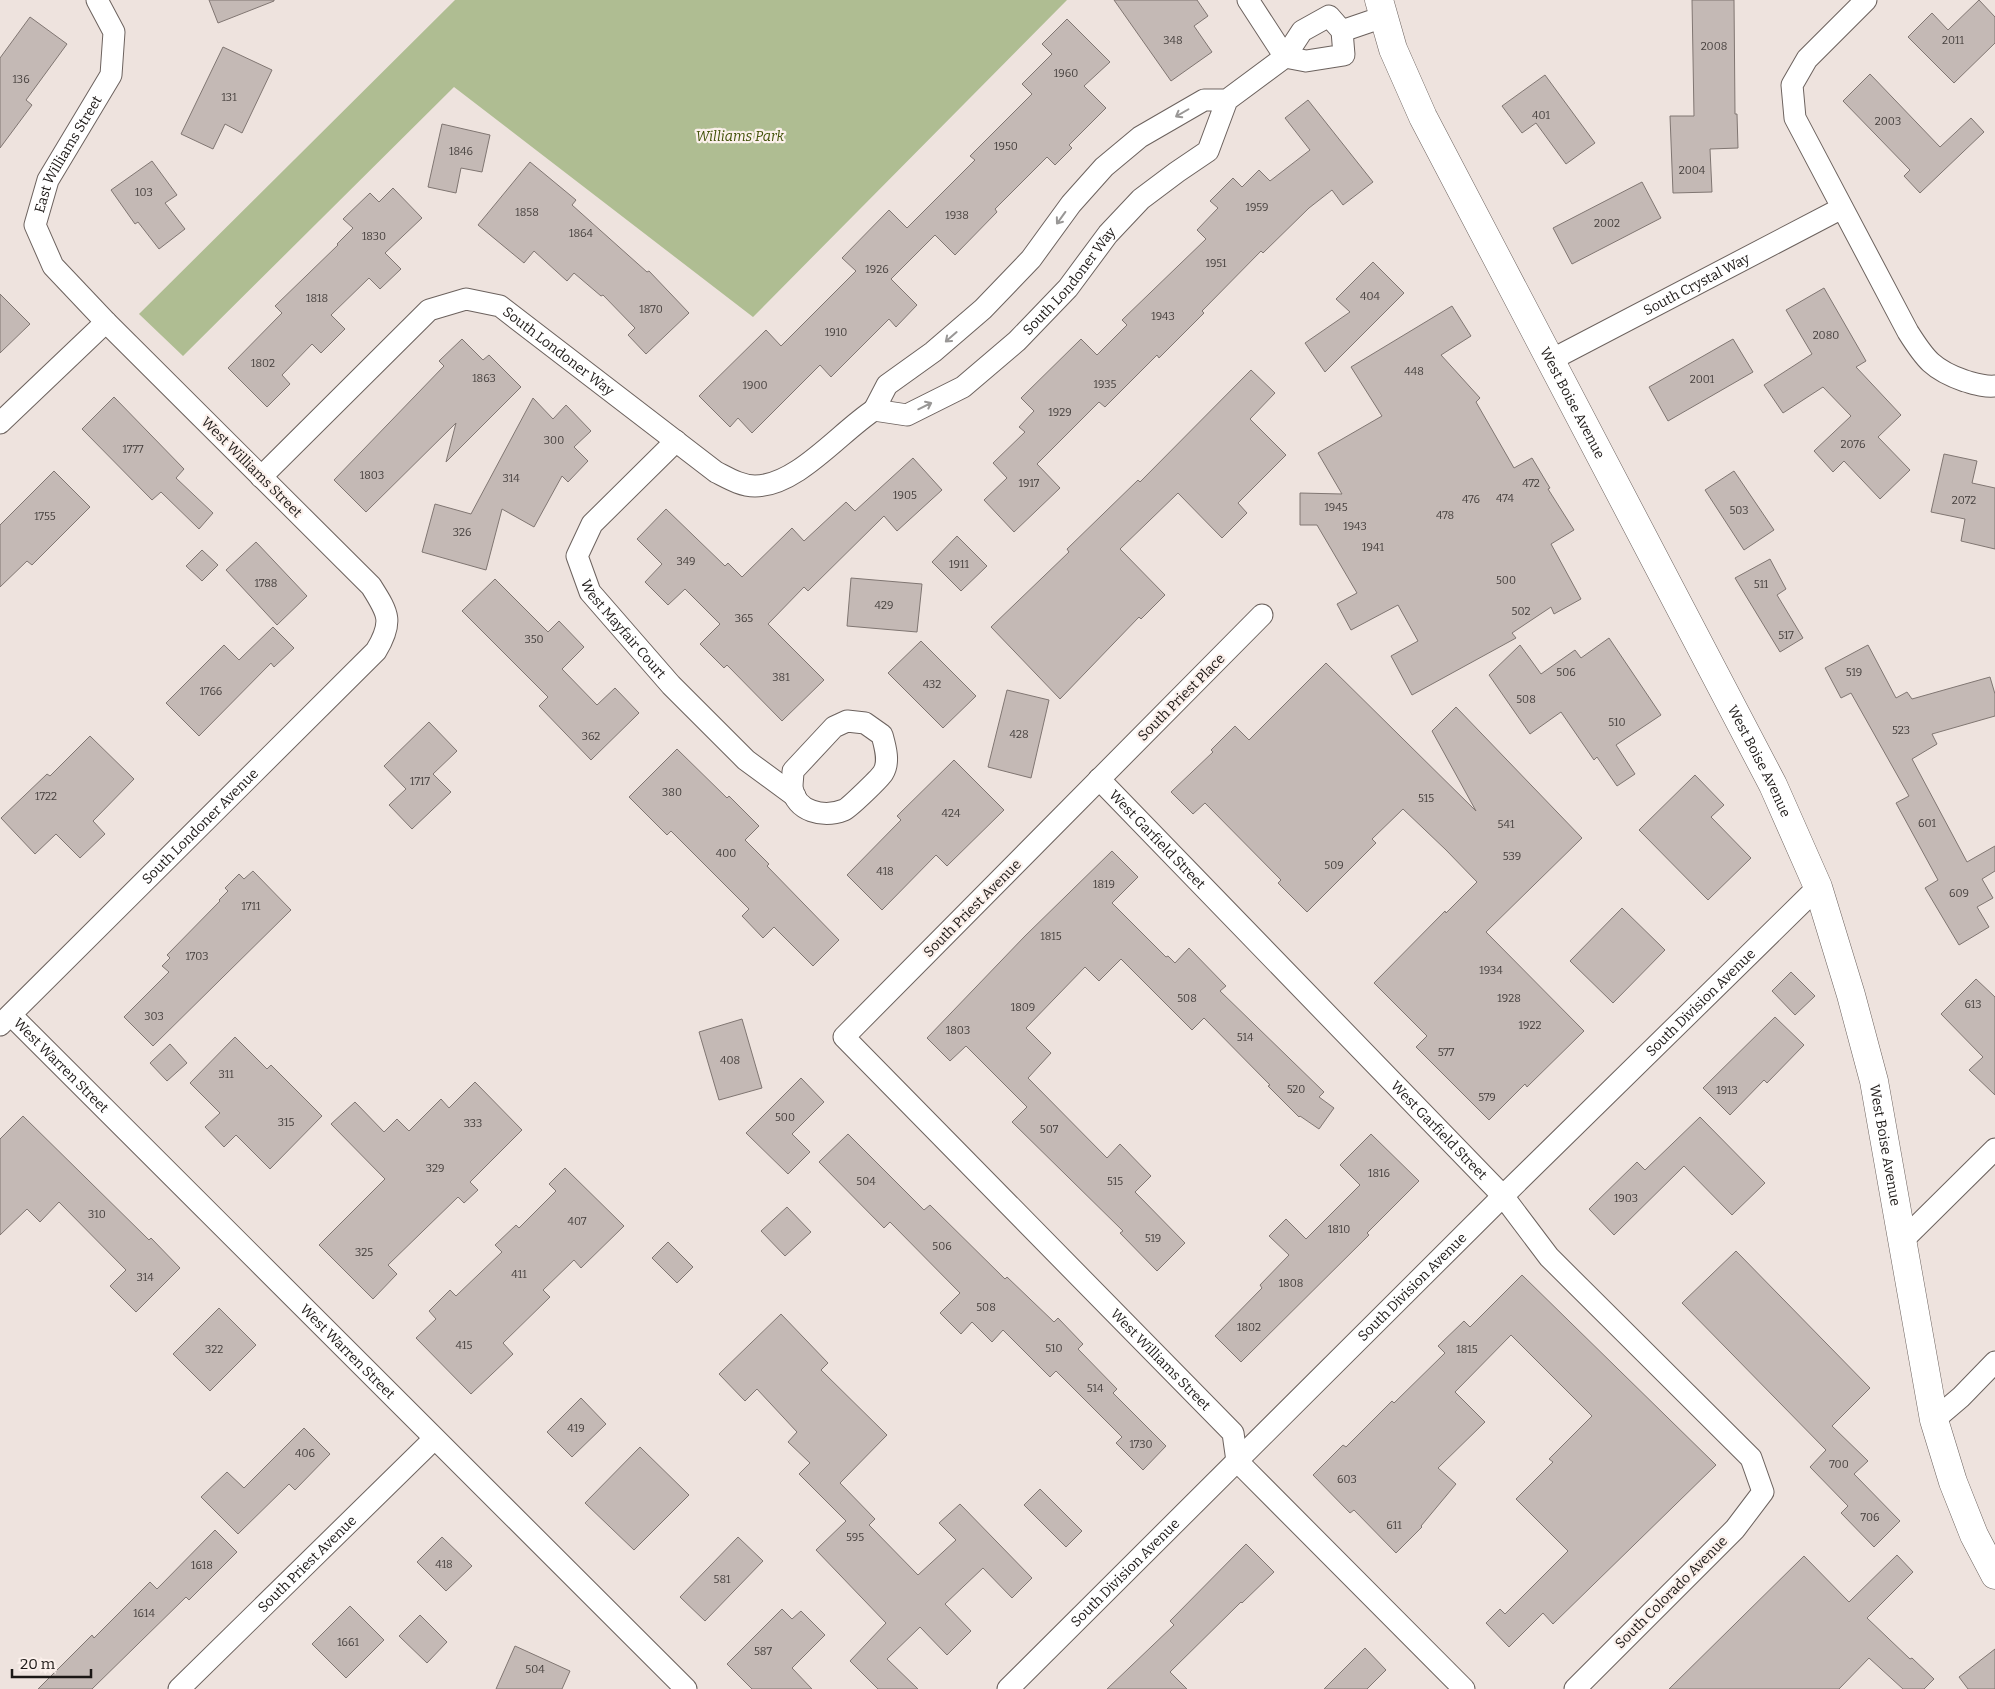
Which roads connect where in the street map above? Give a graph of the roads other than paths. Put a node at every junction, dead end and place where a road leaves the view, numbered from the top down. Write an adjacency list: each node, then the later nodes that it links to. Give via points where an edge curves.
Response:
1 (96, 0): 9 (street, East Williams Street, via 114,32 111,75 48,180 35,224 53,266)
2 (1248, 0): 6 (street)
3 (1866, 0): 8 (street, via 1806,59 1792,85 1795,118)
4 (1381, 9): 5 (street); 10 (street, West Boise Avenue, via 1393,49 1424,117)
5 (1342, 31): 6 (street, via 1329,16 1302,31); 6 (street, via 1344,55 1306,61)
6 (1284, 57): 7 (street)
7 (1227, 100): 12 (street, one-way to 12, via 1204,100 1140,137 1104,167 1071,204 1031,259 983,309 933,352 887,384); 12 (street, South Londoner Way, one-way to 7, via 907,415 963,387 1017,341 1068,288 1108,234 1142,199 1208,151)
8 (1842, 208): 10 (street, South Crystal Way); 11 (street, via 1924,356 1945,374 1984,387)
9 (106, 322): 13 (street); 15 (street, West Williams Street)
10 (1551, 360): 20 (street, West Boise Avenue, via 1773,785)
11 (1995, 386)
12 (874, 410): 14 (street, South Londoner Way, via 857,420 799,471 756,486 736,482 716,472)
13 (0, 423)
14 (676, 441): 15 (street, South Londoner Way, via 500,306 466,299 429,310); 19 (street, West Mayfair Court, via 592,524 577,556 590,592 671,685 746,760)
15 (261, 477): 17 (street, West Williams Street, via 371,586)
16 (1262, 615): 18 (street, South Priest Place)
17 (388, 620): 21 (street, South Londoner Avenue, via 385,636 376,651)
18 (1099, 780): 22 (street, South Priest Avenue); 24 (street, West Garfield Street)
19 (795, 796): 19 (street, West Mayfair Court, via 811,812 826,814 846,810 884,772 887,756 882,735 865,723 848,721 834,727 793,771)
20 (1818, 887): 24 (street, South Division Avenue); 25 (street, West Boise Avenue, via 1874,1081)
21 (5, 1020): 28 (street, West Warren Street)
22 (844, 1036): 29 (street, West Williams Street, via 1234,1433)
23 (1995, 1149): 25 (street)
24 (1503, 1196): 29 (street, South Division Avenue); 30 (street, West Garfield Street, via 1549,1257 1751,1458)
25 (1903, 1240): 27 (street, West Boise Avenue)
26 (1995, 1362): 27 (street)
27 (1934, 1420): 31 (street, West Boise Avenue, via 1953,1482 1974,1535)
28 (434, 1438): 32 (street, South Priest Avenue); 33 (street, West Warren Street)
29 (1237, 1462): 34 (street, South Division Avenue); 35 (street)
30 (1763, 1492): 36 (street, South Colorado Avenue, via 1735,1529)
31 (1995, 1575)
32 (179, 1689)
33 (686, 1689)
34 (1008, 1689)
35 (1464, 1689)
36 (1575, 1689)

